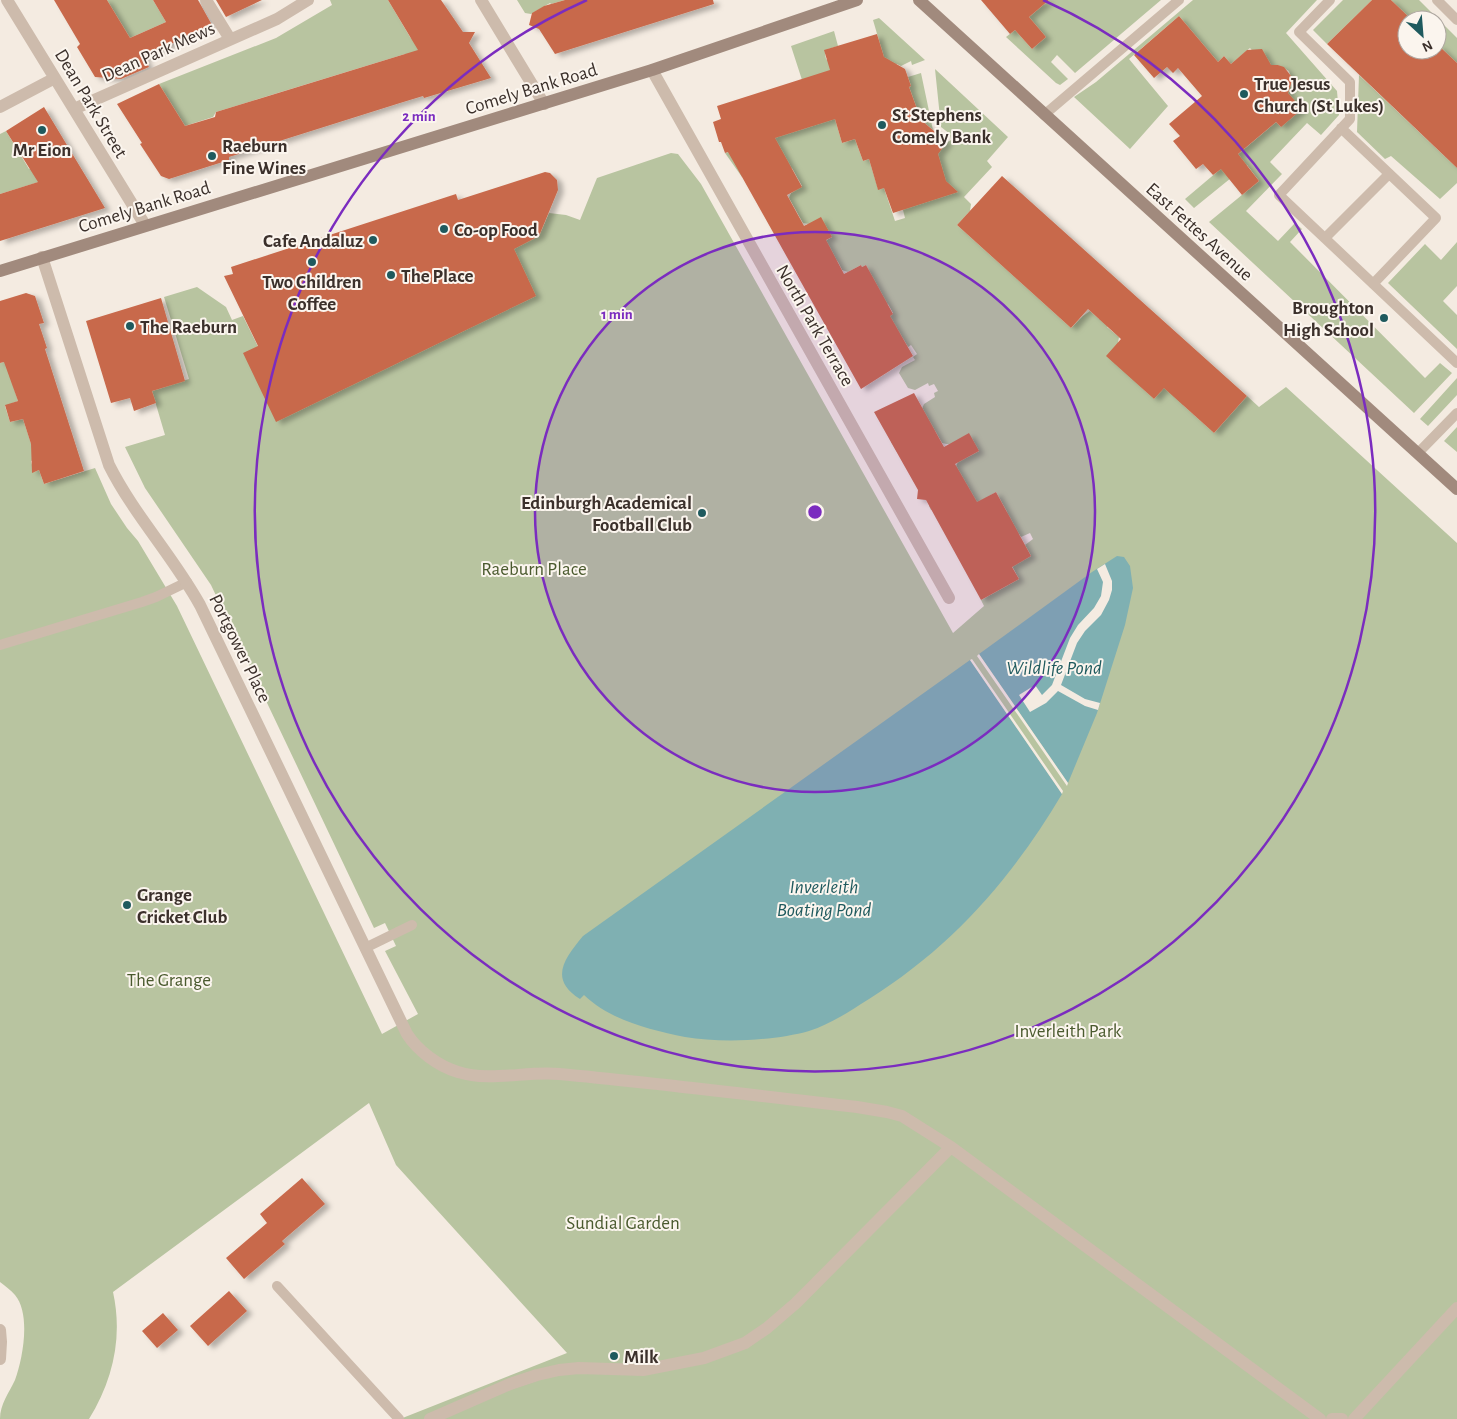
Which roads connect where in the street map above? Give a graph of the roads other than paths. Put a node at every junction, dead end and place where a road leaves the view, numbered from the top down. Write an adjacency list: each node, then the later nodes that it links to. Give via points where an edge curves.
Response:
1 (8, 0): 13 (street, Dean Park Street)
2 (206, 0): 11 (street, Dean Park Mews)
3 (308, 0): 11 (street, Dean Park Mews)
4 (481, 0): 14 (street)
5 (857, 0): 12 (main road, Comely Bank Road)
6 (919, 0): 17 (main road, East Fettes Avenue)
7 (1179, 0): 17 (lane)
8 (1330, 0): 18 (lane, via 1299,32 1350,82 1350,119)
9 (1436, 0): 10 (lane)
10 (1457, 20)
11 (230, 39): 16 (street, Dean Park Mews)
12 (652, 70): 14 (main road, Comely Bank Road); 30 (street, North Park Terrace)
13 (55, 78): 15 (street); 16 (street, Dean Park Street)
14 (544, 104): 20 (main road, Comely Bank Road)
15 (0, 107)
16 (74, 109): 20 (street, Dean Park Street)
17 (1044, 115): 27 (main road, East Fettes Avenue)
18 (1341, 128): 19 (lane); 21 (lane, via 1280,195)
19 (1389, 174): 21 (lane); 24 (lane, via 1436,218)
20 (145, 225): 22 (main road, Comely Bank Road)
21 (1325, 238): 24 (lane)
22 (42, 256): 23 (main road); 29 (street, Portgower Place, via 109,465)
23 (0, 270)
24 (1373, 284): 25 (lane)
25 (1457, 363)
26 (1457, 413): 27 (lane)
27 (1418, 453): 28 (main road, East Fettes Avenue)
28 (1457, 489)
29 (187, 582): 31 (lane, via 142,602); 33 (street, Portgower Place)
30 (949, 598)
31 (0, 645)
32 (412, 925): 33 (lane)
33 (365, 948): 34 (street, Portgower Place, via 413,1043 457,1072 472,1076 557,1074 887,1112 902,1116)
34 (951, 1147): 40 (street, via 796,1303 745,1343 704,1358 643,1370 579,1368 537,1374); 41 (street, Portgower Place)
35 (277, 1286): 39 (lane)
36 (1457, 1308): 44 (street)
37 (0, 1330): 38 (street)
38 (0, 1359)
39 (399, 1419)
40 (430, 1419)
41 (1320, 1419)
42 (1332, 1419): 43 (street)
43 (1342, 1419)
44 (1354, 1419)

